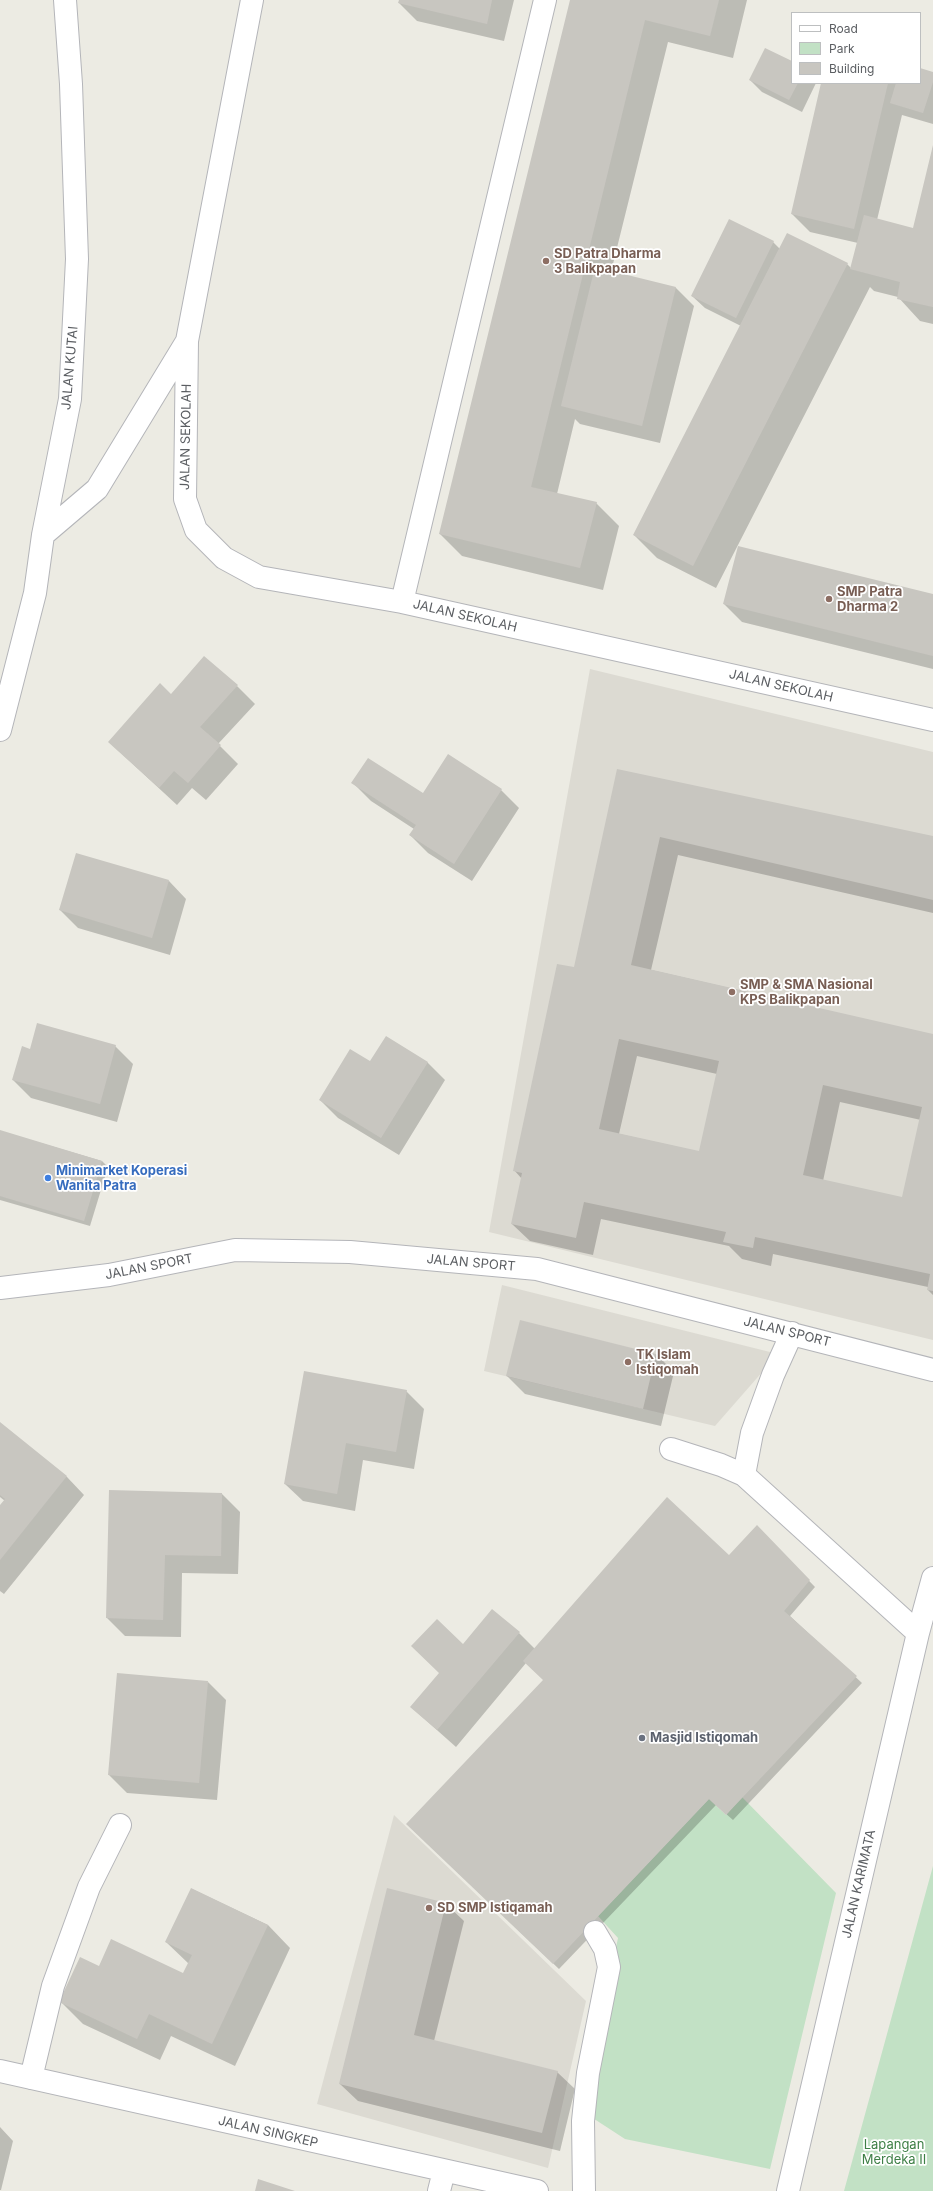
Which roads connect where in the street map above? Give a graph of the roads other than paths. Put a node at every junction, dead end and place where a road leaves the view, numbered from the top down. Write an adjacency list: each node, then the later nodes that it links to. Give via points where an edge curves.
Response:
1 (65, 0): 5 (street, JALAN KUTAI, via 71,84 77,259 70,399)
2 (252, 0): 4 (street)
3 (544, 0): 6 (street)
4 (187, 341): 5 (street, via 97,489); 6 (street, JALAN SEKOLAH, via 185,499 196,530 224,558 259,577)
5 (43, 535): 8 (street, JALAN KUTAI, via 35,593)
6 (402, 602): 7 (street, JALAN SEKOLAH)
7 (933, 720)
8 (0, 730)
9 (0, 1288): 10 (street, JALAN SPORT, via 109,1275 235,1250 350,1252 537,1269)
10 (792, 1333): 11 (street, JALAN SPORT); 13 (street, via 773,1375 752,1433)
11 (933, 1370)
12 (671, 1449): 13 (street)
13 (744, 1475): 15 (street)
14 (933, 1578): 15 (street, JALAN KARIMATA)
15 (918, 1632): 23 (street, JALAN KARIMATA)
16 (120, 1825): 19 (street, via 90,1887 53,1986)
17 (595, 1932): 22 (street, via 605,1949 609,1967 588,2073 583,2121)
18 (0, 2071): 19 (street, JALAN SINGKEP)
19 (31, 2078): 20 (street, JALAN SINGKEP)
20 (442, 2181): 21 (street, JALAN SINGKEP)
21 (537, 2191)
22 (584, 2191)
23 (788, 2191)

